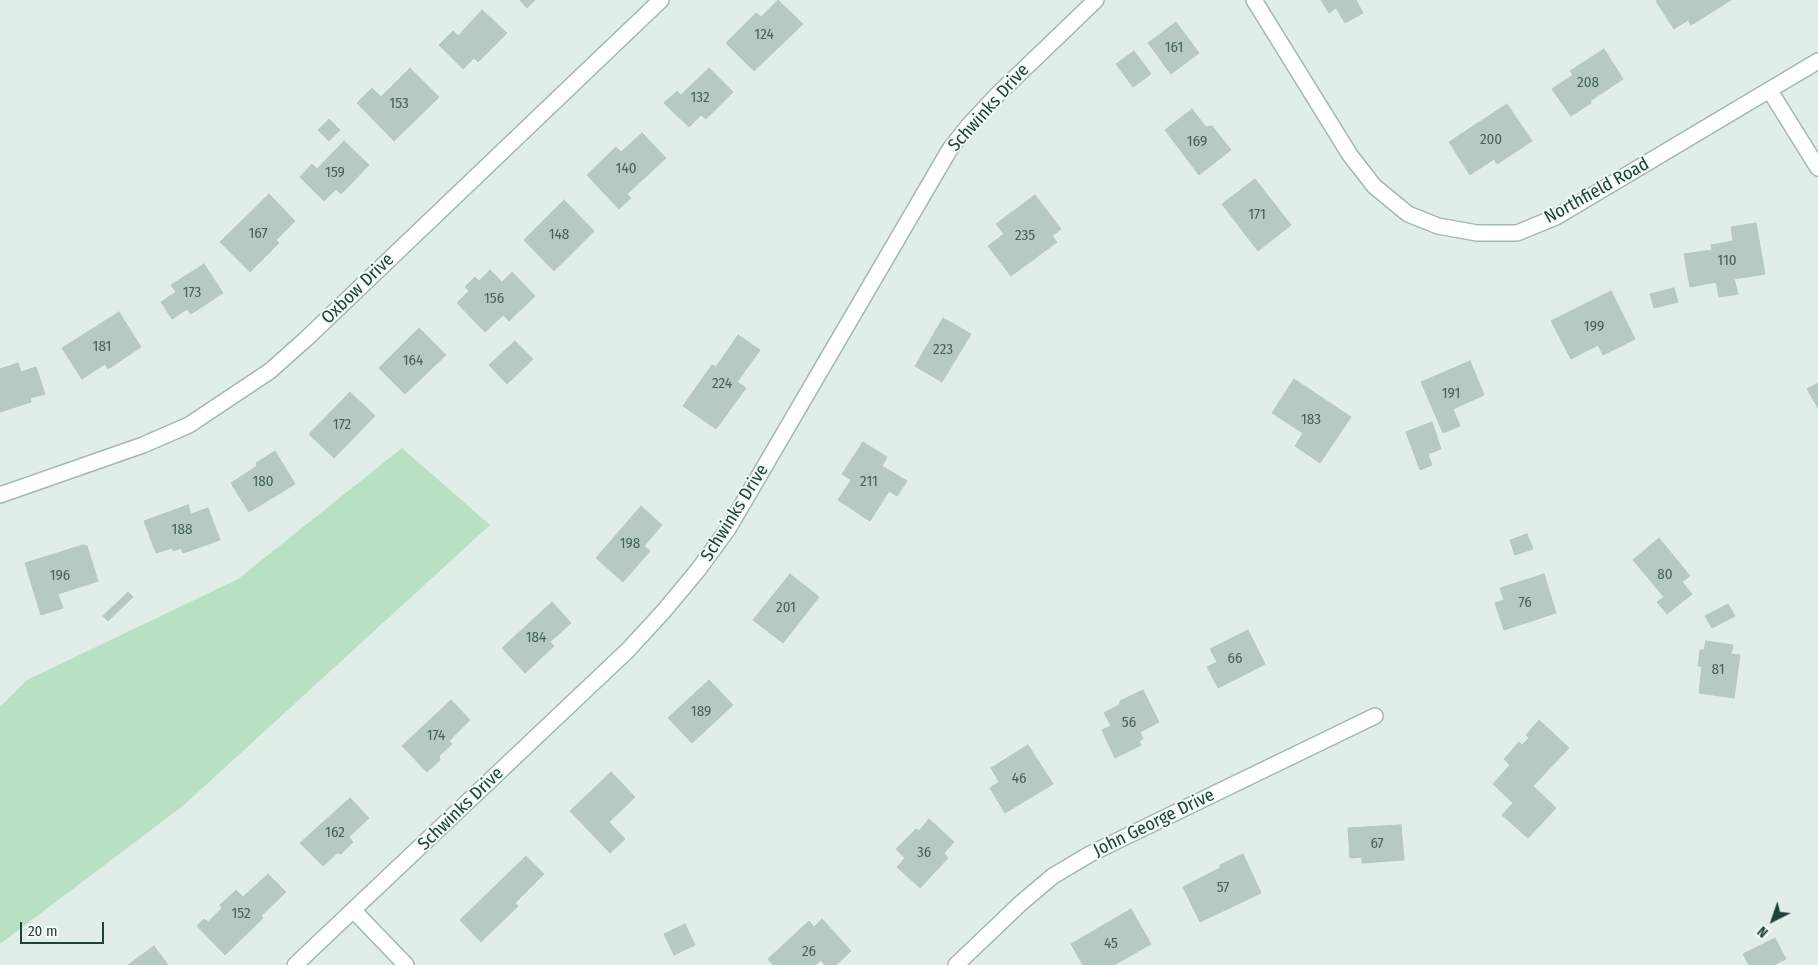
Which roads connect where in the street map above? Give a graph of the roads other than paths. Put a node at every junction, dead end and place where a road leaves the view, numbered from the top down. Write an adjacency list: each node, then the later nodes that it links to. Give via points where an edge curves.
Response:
1 (662, 0): 7 (street, Oxbow Drive, via 270,371 189,425 143,445)
2 (1096, 0): 9 (street, Schwinks Drive, via 995,97 950,149 728,529 698,570 628,650)
3 (1254, 0): 5 (street, Northfield Road, via 1350,155 1374,186 1408,214 1438,226 1477,233 1517,232 1556,217)
4 (1818, 60): 5 (street, Northfield Road)
5 (1770, 90): 6 (street)
6 (1818, 168)
7 (0, 495)
8 (1375, 716): 12 (street, John George Drive, via 1090,854 1053,876)
9 (354, 911): 10 (street, Schwinks Drive); 11 (street)
10 (295, 965)
11 (406, 965)
12 (956, 965)

